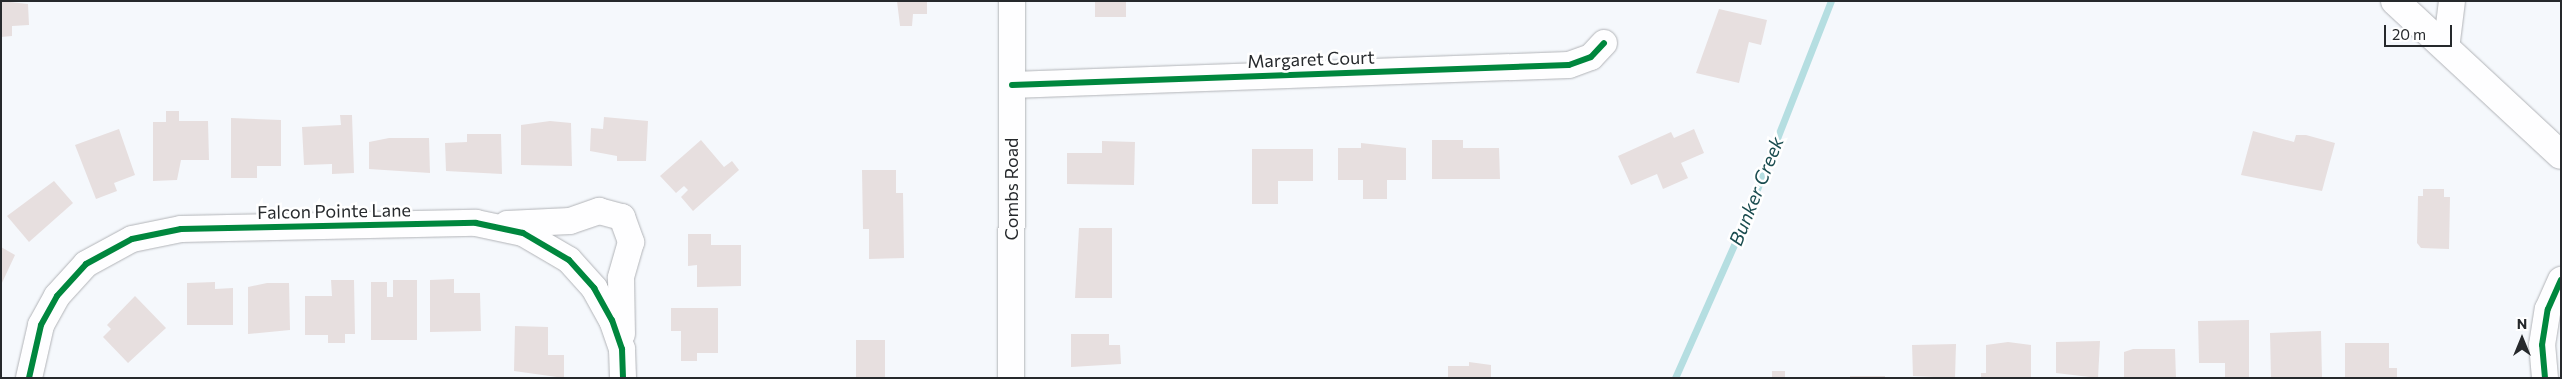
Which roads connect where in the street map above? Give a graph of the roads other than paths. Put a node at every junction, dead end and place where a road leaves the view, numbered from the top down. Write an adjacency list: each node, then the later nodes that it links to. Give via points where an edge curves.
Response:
1 (1012, 1): 6 (street, Combs Road)
2 (2452, 1): 5 (street)
3 (2401, 2): 5 (main road)
4 (1604, 44): 6 (street, Margaret Court, via 1591,57 1569,65)
5 (2446, 49): 7 (main road)
6 (1012, 85): 14 (street, Combs Road)
7 (2561, 154)
8 (496, 224): 11 (street, Falcon Pointe Lane, via 523,232 569,260 594,288); 11 (street, Falcon Pointe Lane, via 570,221 599,211 622,217 631,242 621,278); 12 (street, Falcon Pointe Lane, via 181,229 132,238 95,257 70,279 46,314)
9 (2561, 280): 15 (street, via 2548,309 2543,336)
10 (2561, 341): 16 (street)
11 (622, 349): 13 (street)
12 (29, 378)
13 (623, 378)
14 (1011, 378)
15 (2545, 378)
16 (2556, 378)

